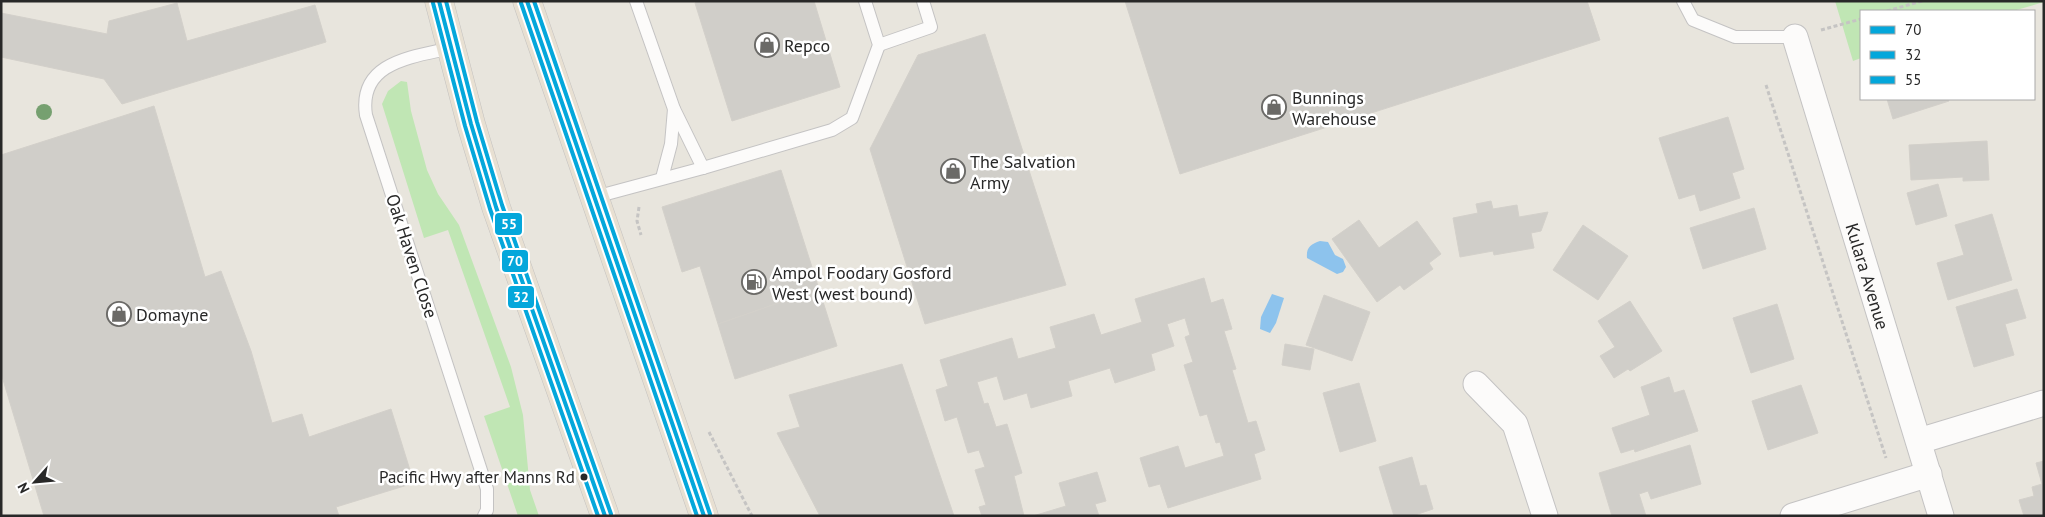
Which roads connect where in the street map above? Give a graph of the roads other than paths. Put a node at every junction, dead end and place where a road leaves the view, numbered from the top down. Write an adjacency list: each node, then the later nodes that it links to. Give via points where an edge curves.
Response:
1 (438, 1): 9 (highway)
2 (527, 1): 13 (highway)
3 (636, 1): 10 (lane)
4 (865, 1): 8 (lane)
5 (923, 1): 8 (lane, via 931,27)
6 (1683, 1): 7 (lane, via 1693,20 1735,37)
7 (1795, 37): 16 (street, Kulara Avenue)
8 (879, 45): 11 (lane, via 852,118 832,130)
9 (451, 48): 18 (lane, Oak Haven Close, via 397,61 385,68 367,88 364,101 487,489); 19 (highway, via 496,207)
10 (674, 109): 11 (lane); 12 (lane, via 671,144)
11 (703, 168): 12 (lane)
12 (662, 178): 13 (lane)
13 (595, 197): 20 (highway)
14 (1476, 384): 21 (street, via 1515,424)
15 (2044, 403): 16 (street)
16 (1918, 441): 17 (street, Kulara Avenue)
17 (1929, 474): 22 (street); 23 (street, Kulara Avenue)
18 (484, 516)
19 (605, 516)
20 (704, 516)
21 (1545, 516)
22 (1793, 516)
23 (1942, 516)

